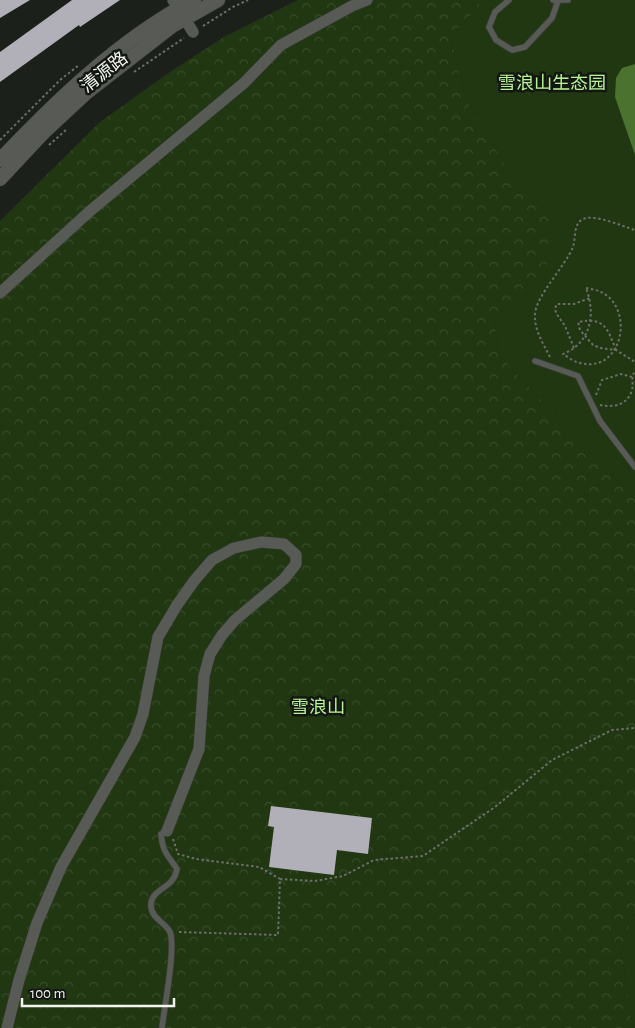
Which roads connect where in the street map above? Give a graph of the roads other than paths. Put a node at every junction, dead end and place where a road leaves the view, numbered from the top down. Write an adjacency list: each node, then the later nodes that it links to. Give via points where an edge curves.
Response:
1 (194, 0): 7 (street, 清源路)
2 (218, 0): 7 (street, 清源路)
3 (367, 0): 11 (street, via 281,45 244,83 90,211)
4 (509, 0): 6 (lane, via 494,12 489,27 496,40 512,50 525,47 552,18)
5 (568, 0): 6 (lane)
6 (556, 1)
7 (179, 9): 8 (street); 9 (street, 清源路, via 91,72); 10 (street, 清源路, via 172,26 87,92)
8 (193, 32)
9 (0, 160)
10 (0, 179)
11 (0, 293)
12 (535, 360): 13 (lane, via 578,376 600,421)
13 (635, 467)
14 (170, 834): 15 (street, via 199,749 204,676 210,654 235,620 284,579 296,564 296,555 284,544 261,542 234,548 212,560 177,605 158,637 143,714 135,737 61,868 38,923); 16 (lane, via 161,834 162,846 177,869 176,876 153,896 151,905 154,915 170,932 172,951)
15 (7, 1028)
16 (162, 1028)

